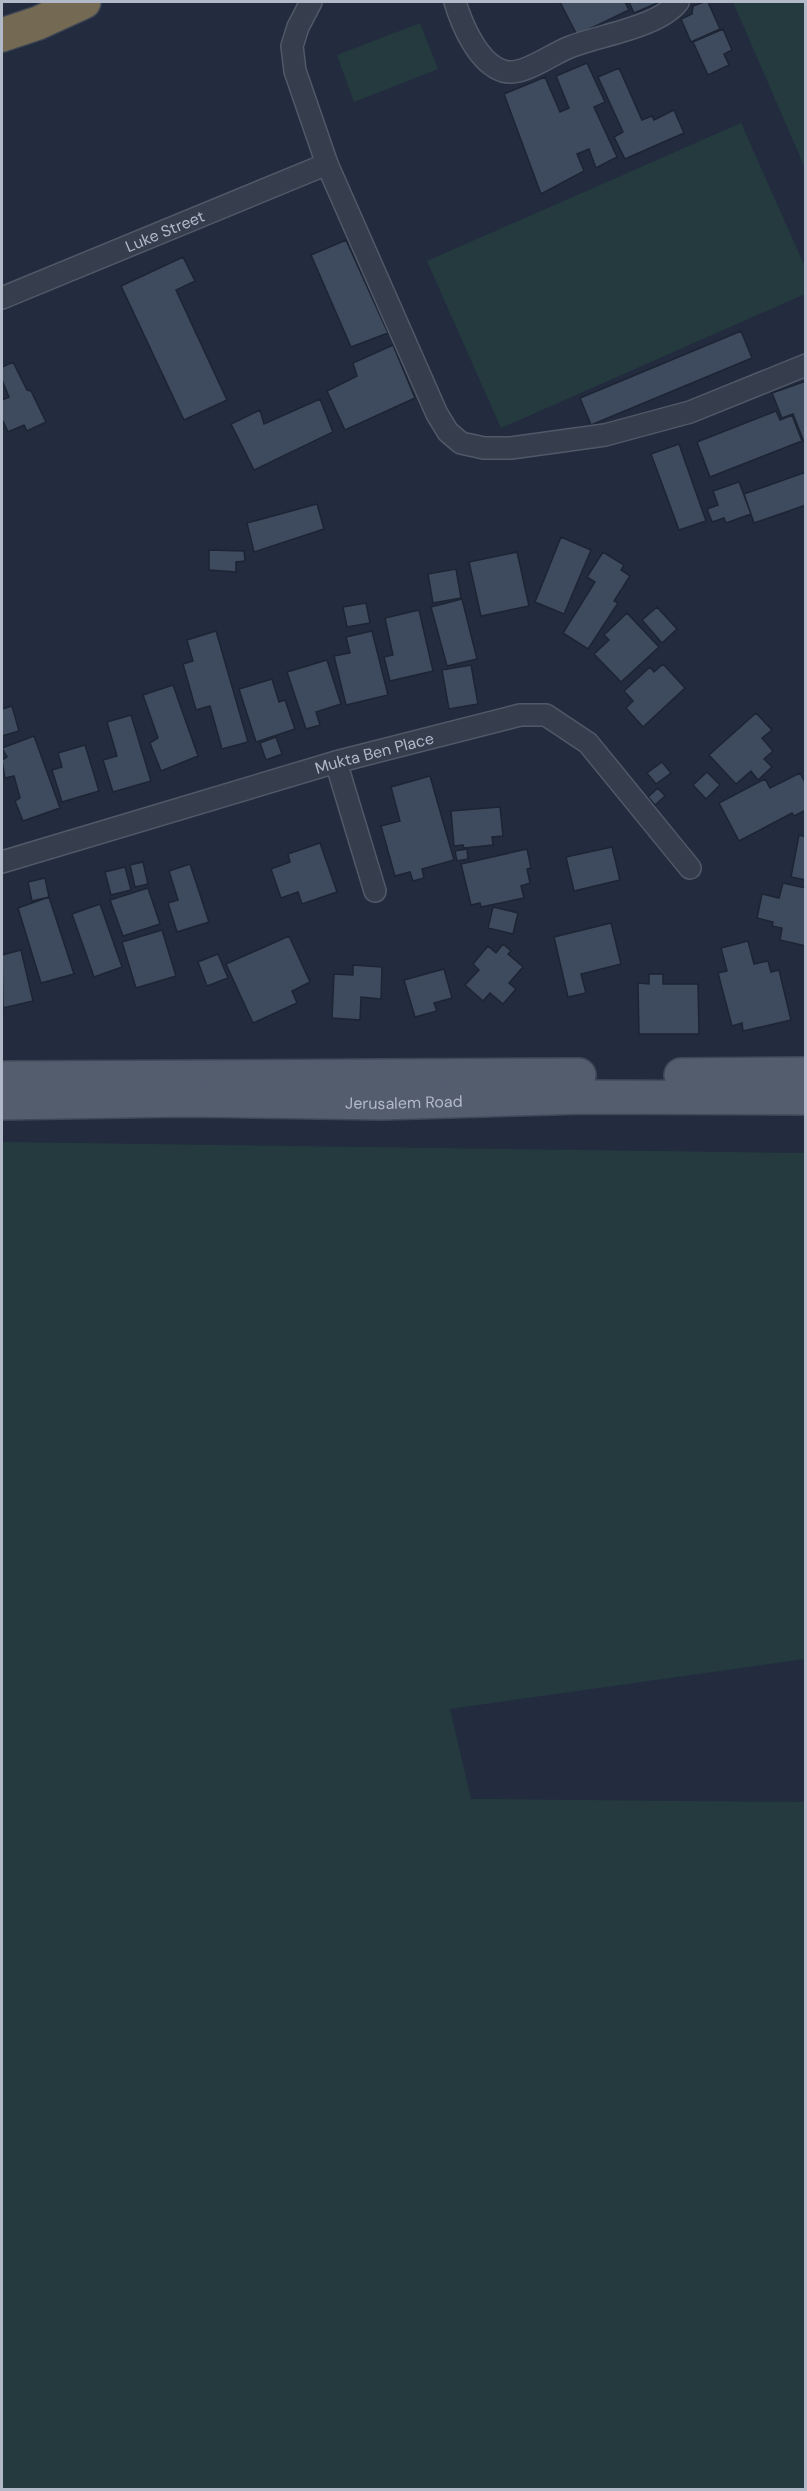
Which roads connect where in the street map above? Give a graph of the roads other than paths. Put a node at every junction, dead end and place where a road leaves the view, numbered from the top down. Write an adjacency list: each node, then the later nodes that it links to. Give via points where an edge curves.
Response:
1 (84, 2): 5 (highway)
2 (311, 2): 6 (street, via 292,46 295,71)
3 (455, 2): 4 (street, via 487,62 514,72 569,47 649,21)
4 (678, 2)
5 (2, 35)
6 (327, 164): 7 (street, Luke Street); 8 (street, via 437,414 448,432 461,443 511,448 605,435 690,412)
7 (2, 298)
8 (806, 365)
9 (336, 762): 10 (street, Mukta Ben Place); 11 (street, Mukta Ben Place, via 520,716 546,715 588,743); 12 (street)
10 (2, 862)
11 (690, 868)
12 (375, 891)
13 (806, 1074): 14 (main road, Jerusalem Road)
14 (2, 1078)
15 (806, 1098): 16 (main road, Jerusalem Road)
16 (2, 1103)

